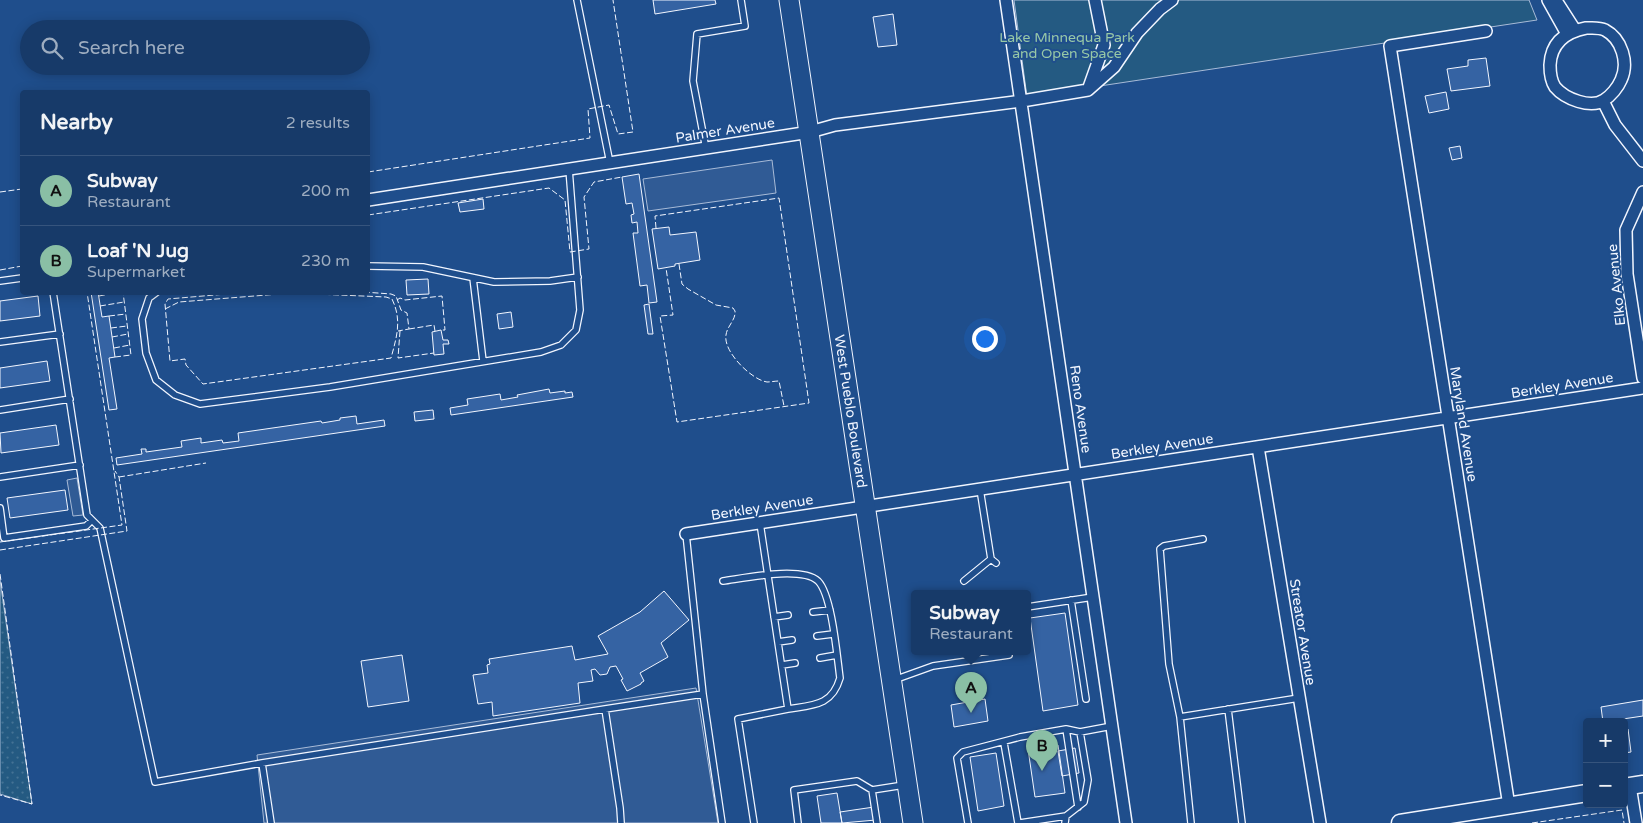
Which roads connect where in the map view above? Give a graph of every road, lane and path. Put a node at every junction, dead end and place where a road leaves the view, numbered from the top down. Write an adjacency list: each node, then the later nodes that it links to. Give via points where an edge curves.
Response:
1 (573, 0): 9 (lane)
2 (740, 0): 16 (lane, via 745,26 696,34 693,81)
3 (789, 0): 15 (main road, West Pueblo Boulevard)
4 (1006, 0): 13 (street, Reno Avenue)
5 (1095, 0): 12 (street, via 1104,45)
6 (1172, 0): 12 (street, via 1137,33 1114,67)
7 (1548, 0): 11 (street)
8 (1555, 0): 11 (street)
9 (578, 2): 18 (lane)
10 (1486, 31): 36 (street, Maryland Avenue, via 1390,46)
11 (1571, 32): 14 (street, via 1554,46 1550,58 1550,73 1555,87 1577,101 1590,104); 14 (street, via 1596,28 1606,30 1624,54 1625,72 1618,86)
12 (1088, 90): 13 (street, Palmer Avenue)
13 (1022, 101): 15 (street, Palmer Avenue, via 835,125); 39 (street, Reno Avenue)
14 (1603, 101): 17 (street, via 1615,125)
15 (810, 132): 16 (street, Palmer Avenue); 42 (main road, West Pueblo Boulevard)
16 (706, 148): 18 (street, Palmer Avenue)
17 (1643, 161)
18 (610, 163): 19 (street, Palmer Avenue)
19 (569, 169): 21 (street, Palmer Avenue); 23 (lane)
20 (1643, 192): 32 (street, Elko Avenue, via 1626,230 1627,274)
21 (370, 200)
22 (370, 266): 25 (lane, via 423,267)
23 (578, 277): 25 (lane, via 494,282); 31 (lane, via 580,310 576,330 561,345 541,352)
24 (20, 278): 26 (lane)
25 (473, 278): 31 (lane)
26 (0, 281)
27 (54, 295): 29 (lane)
28 (153, 295): 31 (lane, via 142,320 146,353 156,380 176,396 200,404 330,387)
29 (60, 334): 30 (lane); 34 (lane)
30 (0, 342)
31 (483, 361)
32 (1643, 378)
33 (1643, 388): 36 (street, Berkley Avenue)
34 (70, 399): 35 (lane); 38 (lane)
35 (0, 410)
36 (1448, 418): 37 (street, Berkley Avenue); 84 (street, Maryland Avenue)
37 (1258, 447): 39 (street, Berkley Avenue); 69 (street, Streator Avenue)
38 (80, 465): 40 (lane); 44 (lane, via 87,515)
39 (1075, 474): 41 (street, Berkley Avenue); 51 (street, Reno Avenue)
40 (0, 476)
41 (980, 489): 42 (street, Berkley Avenue); 50 (lane, via 994,561)
42 (865, 507): 45 (street, Berkley Avenue); 67 (main road, West Pueblo Boulevard)
43 (0, 508): 44 (lane, via 4,538 86,526)
44 (92, 520): 79 (lane, via 100,528 155,782)
45 (760, 523): 46 (street, Berkley Avenue); 48 (lane)
46 (686, 534): 68 (lane)
47 (1204, 539): 74 (lane, via 1160,549 1169,664)
48 (768, 575): 49 (lane); 54 (lane, via 795,574 817,580); 57 (lane)
49 (723, 581)
50 (964, 581)
51 (1093, 597): 52 (lane); 75 (street, Reno Avenue)
52 (1071, 600): 53 (lane); 70 (lane)
53 (1031, 606)
54 (830, 610): 55 (lane); 58 (lane)
55 (813, 612)
56 (788, 616): 57 (lane)
57 (774, 617): 61 (lane)
58 (833, 634): 59 (lane); 62 (lane)
59 (816, 636)
60 (792, 640): 61 (lane)
61 (778, 642): 66 (lane)
62 (837, 655): 64 (lane); 73 (lane, via 840,678 831,697 823,703)
63 (1009, 655): 67 (lane, via 933,666)
64 (820, 658)
65 (794, 662): 66 (lane)
66 (782, 664): 73 (lane)
67 (892, 681): 80 (main road, West Pueblo Boulevard)
68 (703, 694): 71 (lane); 89 (lane)
69 (1299, 698): 72 (lane); 100 (street, Streator Avenue)
70 (1086, 699)
71 (605, 709): 79 (lane); 88 (lane)
72 (1228, 709): 74 (lane); 99 (lane)
73 (788, 710): 90 (lane, via 738,719)
74 (1180, 717): 98 (lane)
75 (1112, 726): 77 (lane); 97 (street, Reno Avenue)
76 (1066, 729): 77 (lane); 78 (lane); 85 (lane)
77 (1080, 732): 85 (lane, via 1088,780 1084,802)
78 (1004, 743): 95 (lane, via 964,752 957,758); 96 (lane)
79 (262, 763): 87 (lane)
80 (908, 784): 82 (lane); 93 (main road, West Pueblo Boulevard); 94 (main road)
81 (1633, 785): 102 (street)
82 (872, 790): 91 (lane, via 857,781 794,790); 92 (lane)
83 (1583, 794): 84 (main road)
84 (1509, 806): 101 (main road)
85 (1078, 807): 86 (lane)
86 (1066, 820): 96 (lane)
87 (271, 823)
88 (621, 823)
89 (722, 823)
90 (754, 823)
91 (798, 823)
92 (877, 823)
93 (913, 823)
94 (928, 823)
95 (968, 823)
96 (1019, 823)
97 (1126, 823)
98 (1191, 823)
99 (1242, 823)
100 (1320, 823)
101 (1400, 823)
102 (1636, 823)

